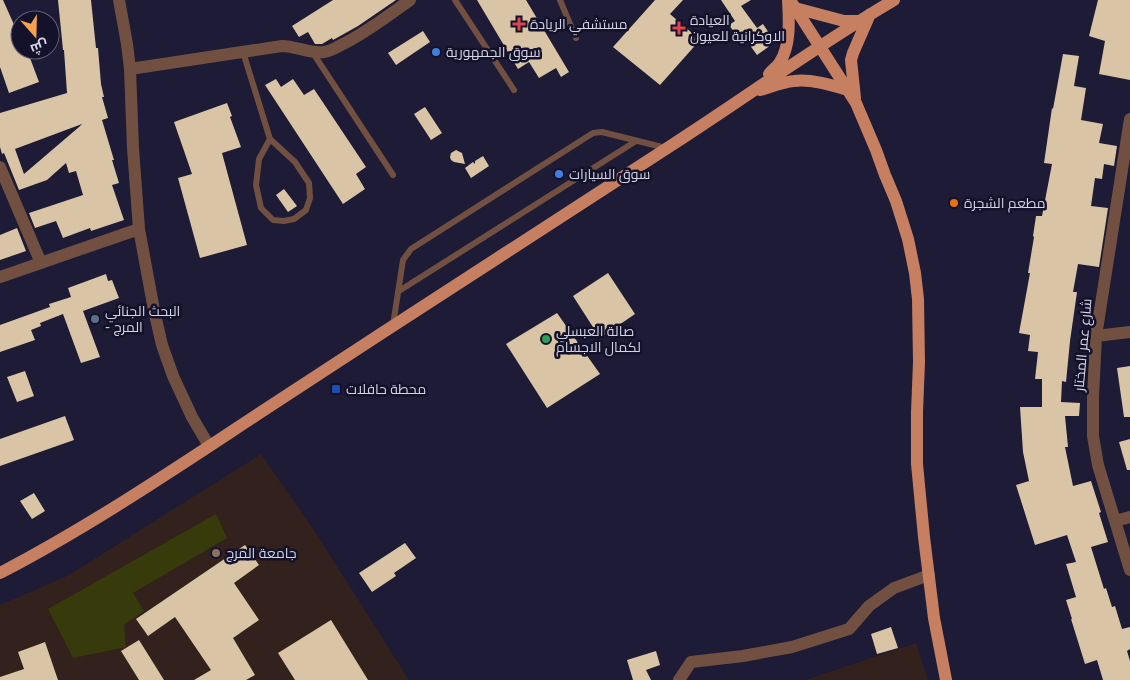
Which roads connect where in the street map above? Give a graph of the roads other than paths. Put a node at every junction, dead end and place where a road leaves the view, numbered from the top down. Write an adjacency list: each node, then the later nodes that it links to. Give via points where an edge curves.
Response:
1 (119, 0): 12 (street)
2 (410, 0): 11 (street, via 332,50)
3 (455, 0): 14 (lane)
4 (560, 0): 8 (lane)
5 (894, 0): 7 (main road)
6 (791, 2): 7 (main road, via 844,21); 9 (main road); 13 (main road, via 785,50 780,62)
7 (865, 17): 9 (main road); 17 (main road, via 851,60)
8 (576, 38)
9 (819, 46): 13 (main road); 15 (main road)
10 (243, 52): 11 (street, via 289,46); 12 (street); 19 (lane)
11 (312, 52): 23 (lane)
12 (130, 69): 24 (street)
13 (758, 86): 16 (main road)
14 (514, 90)
15 (848, 90): 16 (main road, via 808,80); 17 (main road)
16 (746, 95): 21 (main road)
17 (856, 102): 36 (main road, via 896,201 915,273 919,362 917,464)
18 (1130, 119): 30 (street, شارع عمر المختار)
19 (270, 139): 19 (lane, via 260,159 256,185 261,208 273,220 284,221 306,210 310,198 309,183 295,162)
20 (636, 141): 21 (lane); 27 (lane); 27 (lane, via 602,132 584,138 411,249 403,260)
21 (667, 148): 28 (main road)
22 (0, 167): 25 (street)
23 (393, 175)
24 (139, 229): 25 (street); 31 (street, via 162,345 192,417)
25 (40, 263): 26 (street)
26 (0, 277)
27 (399, 291): 28 (lane)
28 (393, 326): 31 (main road)
29 (1130, 332): 30 (street)
30 (1096, 336): 33 (street, شارع عمر المختار, via 1093,436)
31 (209, 446): 35 (main road, via 89,523)
32 (1130, 517): 33 (street)
33 (1115, 521): 34 (street, شارع عمر المختار)
34 (1130, 570)
35 (0, 573)
36 (929, 575): 37 (street, via 894,588 869,606 849,629 792,647 691,662); 38 (main road)
37 (678, 680)
38 (946, 680)

